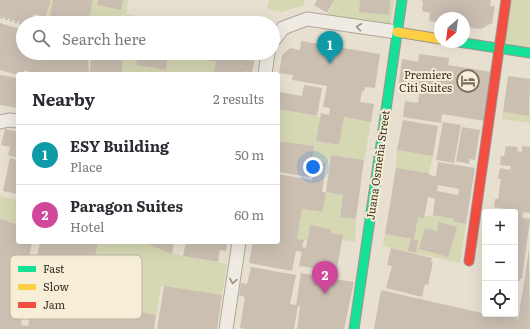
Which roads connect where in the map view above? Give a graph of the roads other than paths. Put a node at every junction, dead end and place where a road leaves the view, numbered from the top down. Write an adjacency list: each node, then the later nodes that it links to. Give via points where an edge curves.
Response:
1 (402, 0): 4 (street, Juana Osmeña Street)
2 (506, 0): 7 (street)
3 (280, 32): 4 (street, one-way to 3, via 307,19 283,28)
4 (397, 32): 5 (street); 16 (street, Juana Osmeña Street)
5 (434, 38)
6 (470, 44): 7 (street)
7 (500, 49): 8 (street); 14 (street)
8 (530, 53)
9 (267, 60): 10 (street)
10 (265, 72)
11 (16, 121): 12 (street)
12 (0, 122)
13 (239, 244): 15 (street, one-way to 15)
14 (469, 261)
15 (226, 329)
16 (354, 329)

